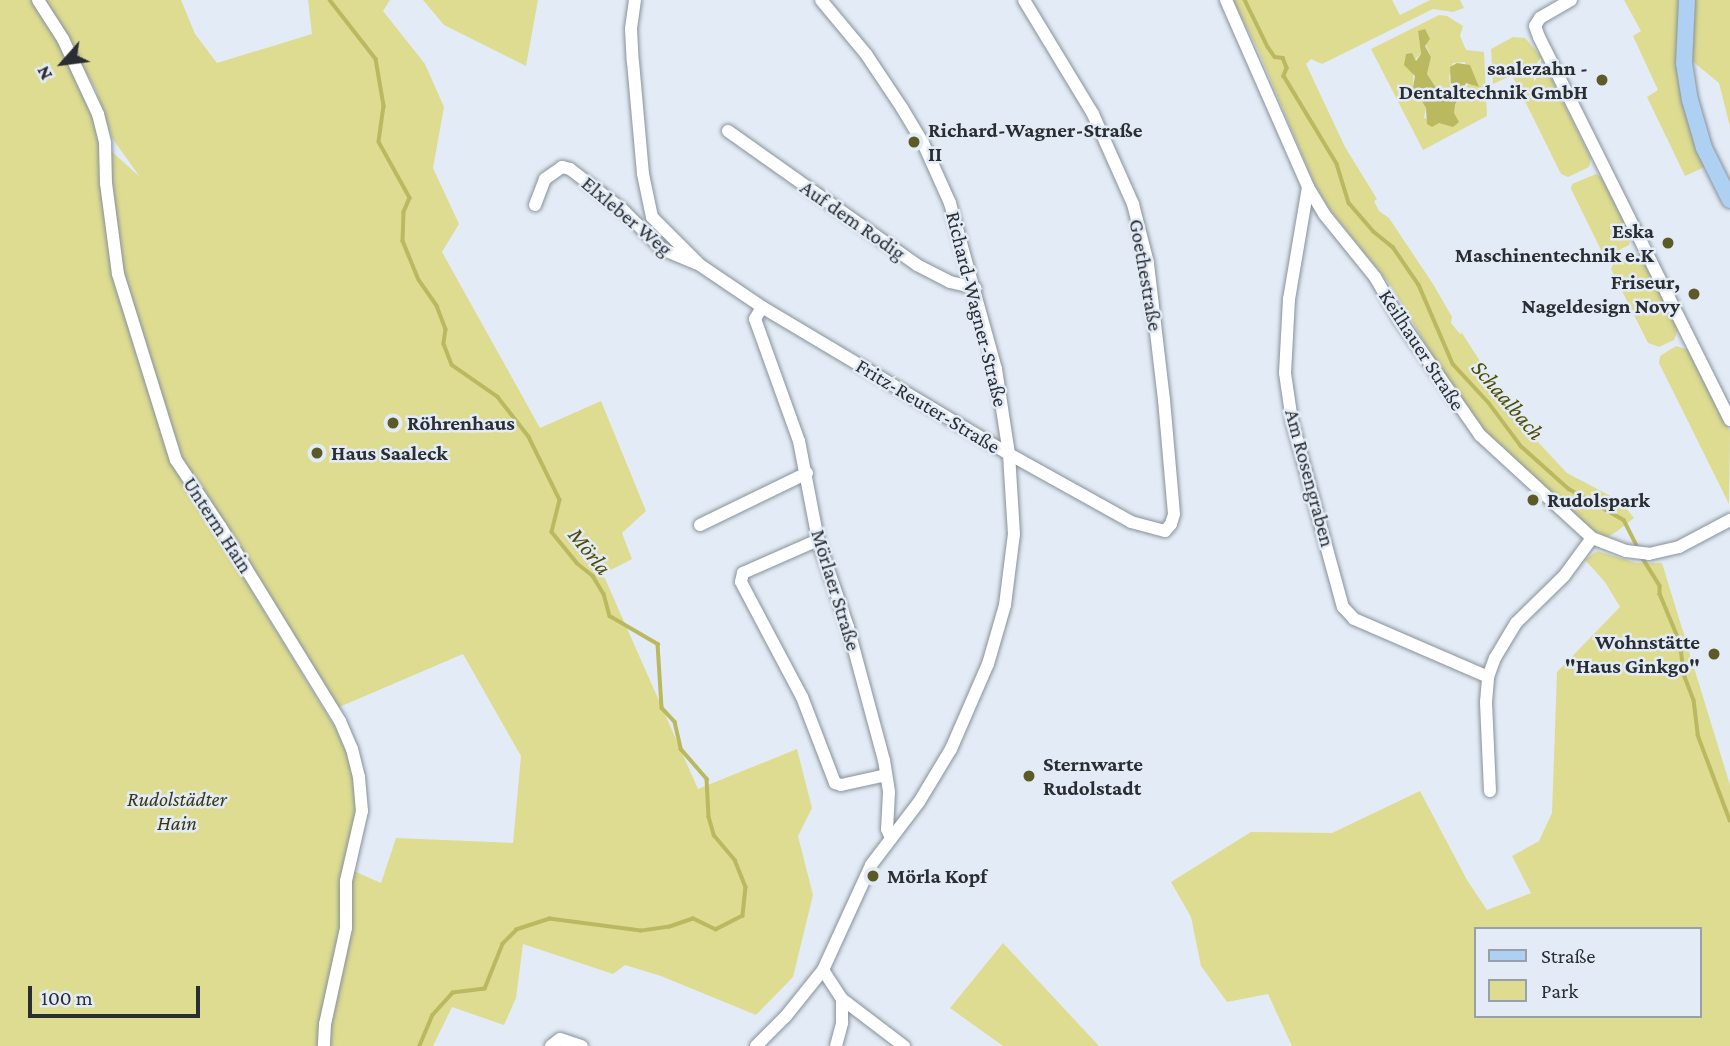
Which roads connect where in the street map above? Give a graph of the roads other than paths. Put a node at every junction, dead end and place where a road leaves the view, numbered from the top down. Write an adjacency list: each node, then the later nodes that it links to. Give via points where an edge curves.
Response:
1 (38, 0): 29 (street, Unterm Hain, via 63,39 98,114 118,274 176,460 340,721 352,748 362,811 346,881 345,928)
2 (635, 0): 12 (street, via 632,62 646,199 652,217)
3 (821, 0): 13 (street, Richard-Wagner-Straße, via 866,54 923,143 950,203)
4 (1024, 0): 20 (street, Goethestraße, via 1093,114 1133,204 1148,263 1164,400 1174,514)
5 (1226, 0): 9 (street, Keilhauer Straße)
6 (1572, 0): 15 (street, via 1542,15 1535,26)
7 (1687, 0): 10 (main road, via 1684,63 1690,100 1704,148)
8 (737, 135): 13 (street, Auf dem Rodig, via 917,265 950,282)
9 (1308, 187): 21 (street, Keilhauer Straße, via 1375,277 1480,435); 23 (street, Am Rosengraben, via 1289,299 1285,373 1292,422 1343,607 1349,616)
10 (1730, 200)
11 (535, 205): 12 (street, Elxleber Weg, via 545,179 562,167 570,169 662,249)
12 (700, 265): 14 (street, Fritz-Reuter-Straße)
13 (975, 288): 16 (street, Richard-Wagner-Straße, via 996,369)
14 (762, 307): 16 (street, Fritz-Reuter-Straße); 17 (street, Mörlaer Straße, via 755,319)
15 (1730, 420)
16 (1009, 454): 20 (street, Fritz-Reuter-Straße, via 1131,522); 26 (street, Richard-Wagner-Straße, via 1012,553 1005,605 988,664 951,749)
17 (807, 474): 19 (street); 22 (street, Mörlaer Straße)
18 (1730, 520): 21 (street, Keilhauer Straße, via 1679,547 1649,554)
19 (700, 525)
20 (1164, 531)
21 (1592, 538): 23 (street, via 1564,576 1516,623)
22 (818, 540): 24 (street, Mörlaer Straße, via 848,627); 24 (street, via 743,573 741,582 802,697 835,783)
23 (1488, 677): 25 (street)
24 (886, 775): 26 (street, Mörlaer Straße)
25 (1490, 791)
26 (891, 838): 27 (street, Richard-Wagner-Straße, via 865,875)
27 (823, 970): 28 (street); 32 (street, Richard-Wagner-Straße)
28 (842, 999): 33 (street); 34 (street)
29 (324, 1046)
30 (551, 1046): 31 (street, via 560,1039)
31 (582, 1046)
32 (756, 1046)
33 (836, 1046)
34 (904, 1046)

